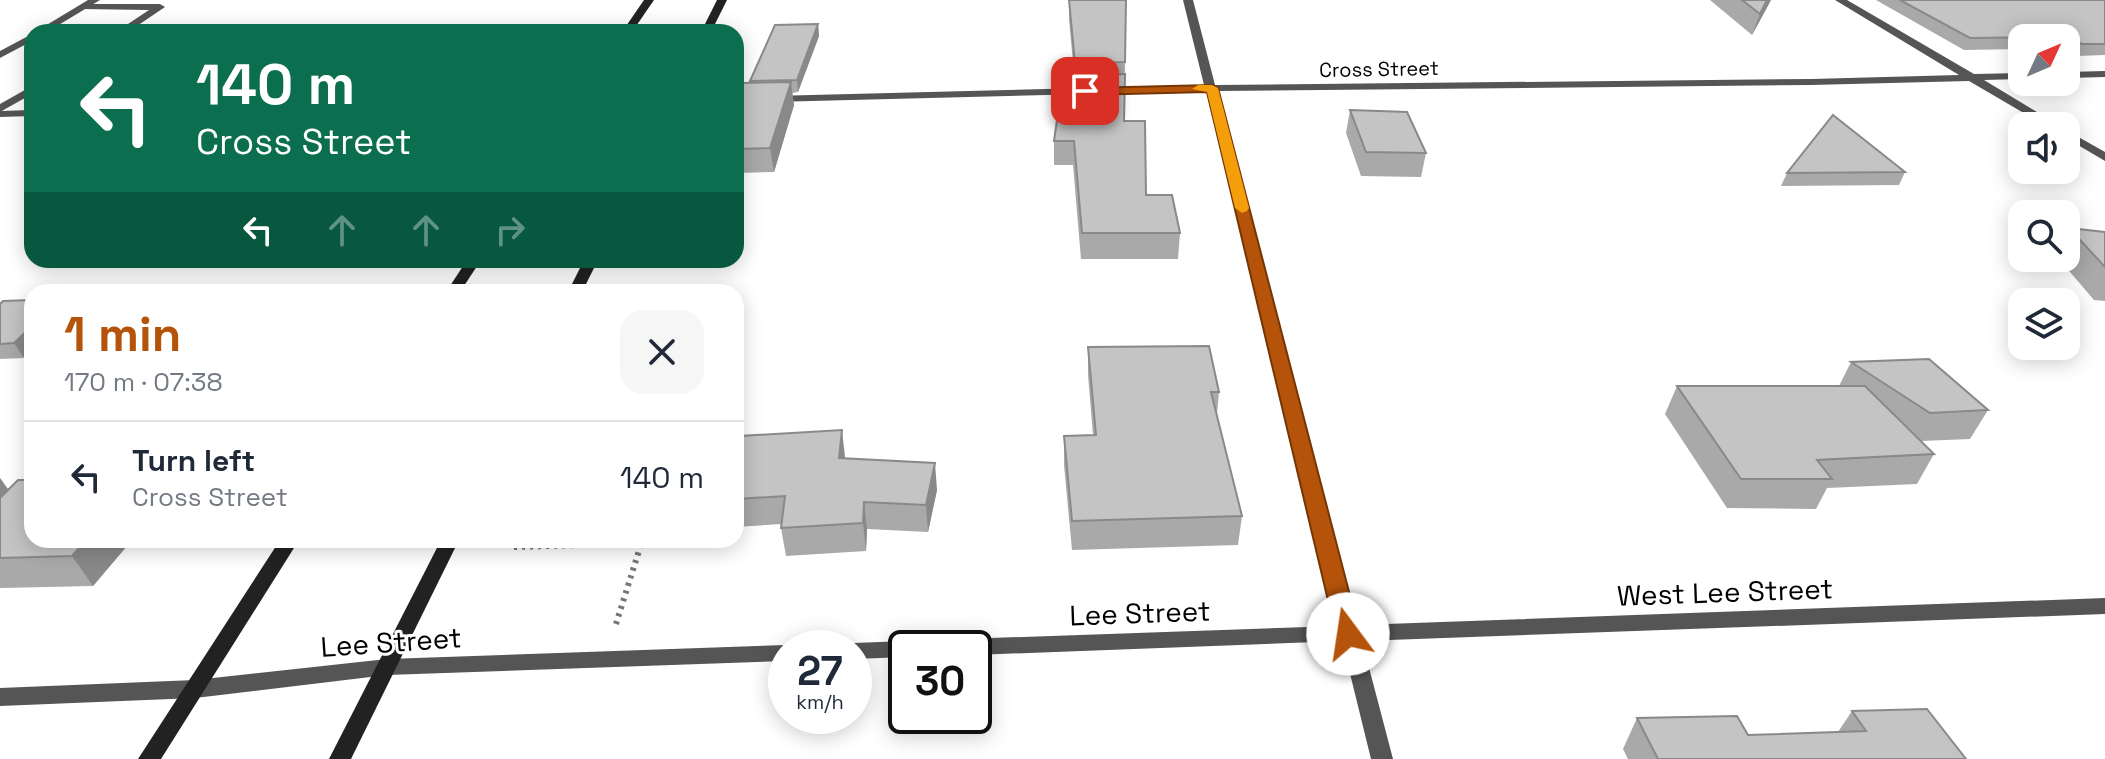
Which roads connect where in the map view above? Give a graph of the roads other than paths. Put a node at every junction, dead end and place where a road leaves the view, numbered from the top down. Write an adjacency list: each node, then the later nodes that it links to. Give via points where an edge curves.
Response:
1 (95, 0): 6 (street)
2 (649, 0): 9 (main road)
3 (722, 0): 10 (main road)
4 (1188, 0): 17 (street)
5 (1840, 0): 16 (street)
6 (84, 7): 7 (street); 8 (street, via 160,7)
7 (54, 24)
8 (134, 24)
9 (632, 24)
10 (710, 24)
11 (24, 42): 12 (street)
12 (0, 55)
13 (2105, 74): 14 (street)
14 (2080, 75)
15 (2008, 76): 16 (street, Cross Street)
16 (1971, 77): 17 (street, Cross Street); 21 (street)
17 (1212, 88): 19 (street, Cross Street); 28 (street)
18 (24, 95): 20 (street)
19 (744, 100)
20 (0, 112): 22 (street)
21 (2030, 112)
22 (24, 113)
23 (2080, 142): 24 (street)
24 (2105, 157)
25 (285, 548): 32 (main road)
26 (446, 548): 31 (main road)
27 (2105, 606): 28 (street, West Lee Street)
28 (1348, 634): 29 (street, Lee Street); 36 (street)
29 (992, 646)
30 (768, 654): 31 (street, Lee Street)
31 (387, 667): 32 (street, Lee Street); 35 (main road)
32 (195, 689): 33 (street, Lee Street); 34 (main road)
33 (0, 697)
34 (149, 759)
35 (340, 759)
36 (1382, 759)

